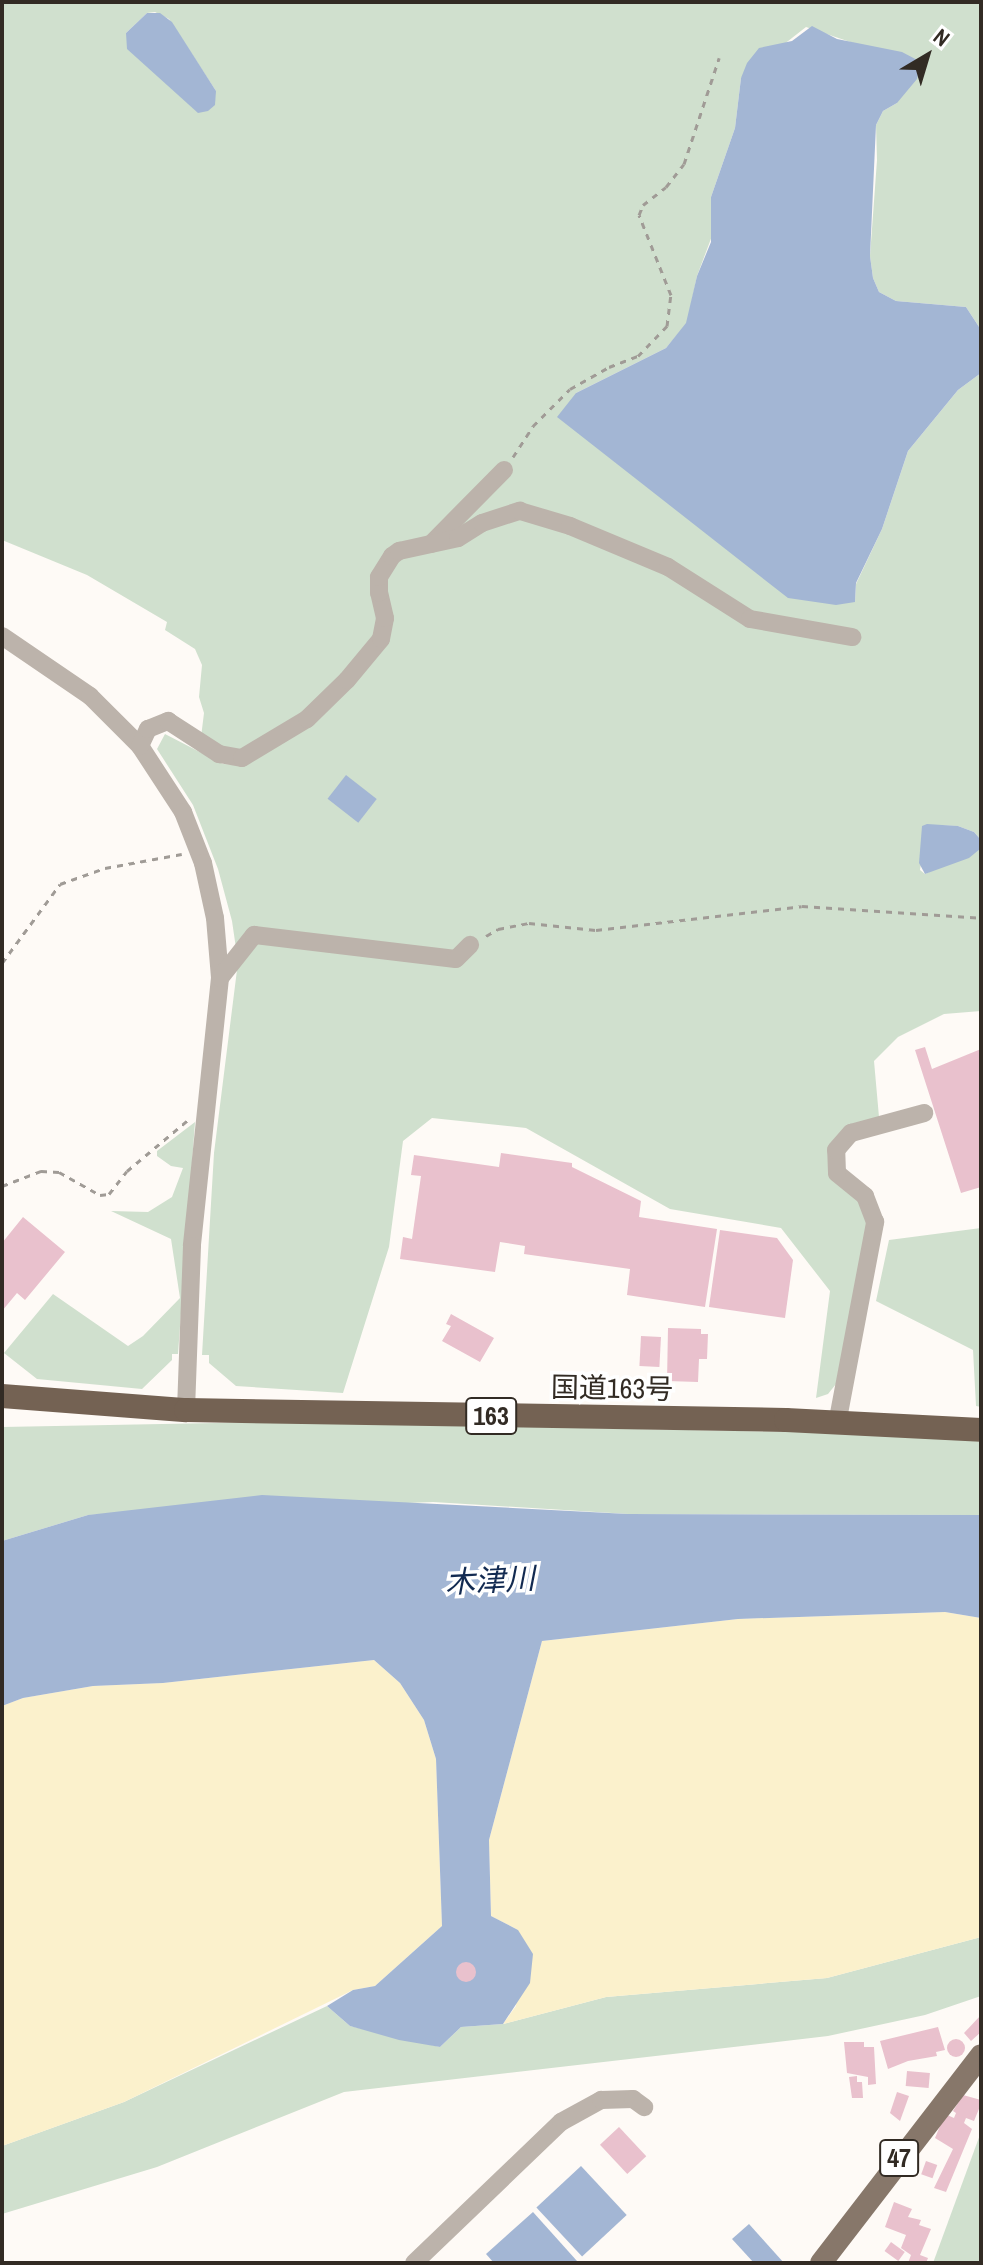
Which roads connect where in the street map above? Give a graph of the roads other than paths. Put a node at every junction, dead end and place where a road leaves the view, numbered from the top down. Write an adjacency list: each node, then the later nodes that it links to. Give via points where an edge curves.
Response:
1 (504, 470): 2 (street)
2 (429, 545): 4 (street, via 525,511 668,567 750,619); 5 (street, via 399,551 386,563 379,585 385,618 381,639 307,719 242,758 219,754 168,721 148,729)
3 (2, 636): 5 (street, via 90,696)
4 (852, 637)
5 (140, 746): 7 (street, via 163,778 199,849 215,918)
6 (470, 945): 7 (street, via 456,959 254,935)
7 (220, 978): 10 (street, via 192,1246)
8 (924, 1113): 11 (street, via 851,1133 836,1150 837,1173 865,1196 875,1222)
9 (2, 1396): 10 (highway, 国道163号 / 163)
10 (186, 1410): 11 (highway, 国道163号 / 163)
11 (837, 1424): 12 (highway, 国道163号 / 163)
12 (981, 1430)
13 (981, 2055): 16 (main road, 47)
14 (644, 2107): 15 (street, via 633,2099 601,2100 561,2122)
15 (414, 2263)
16 (821, 2263)

